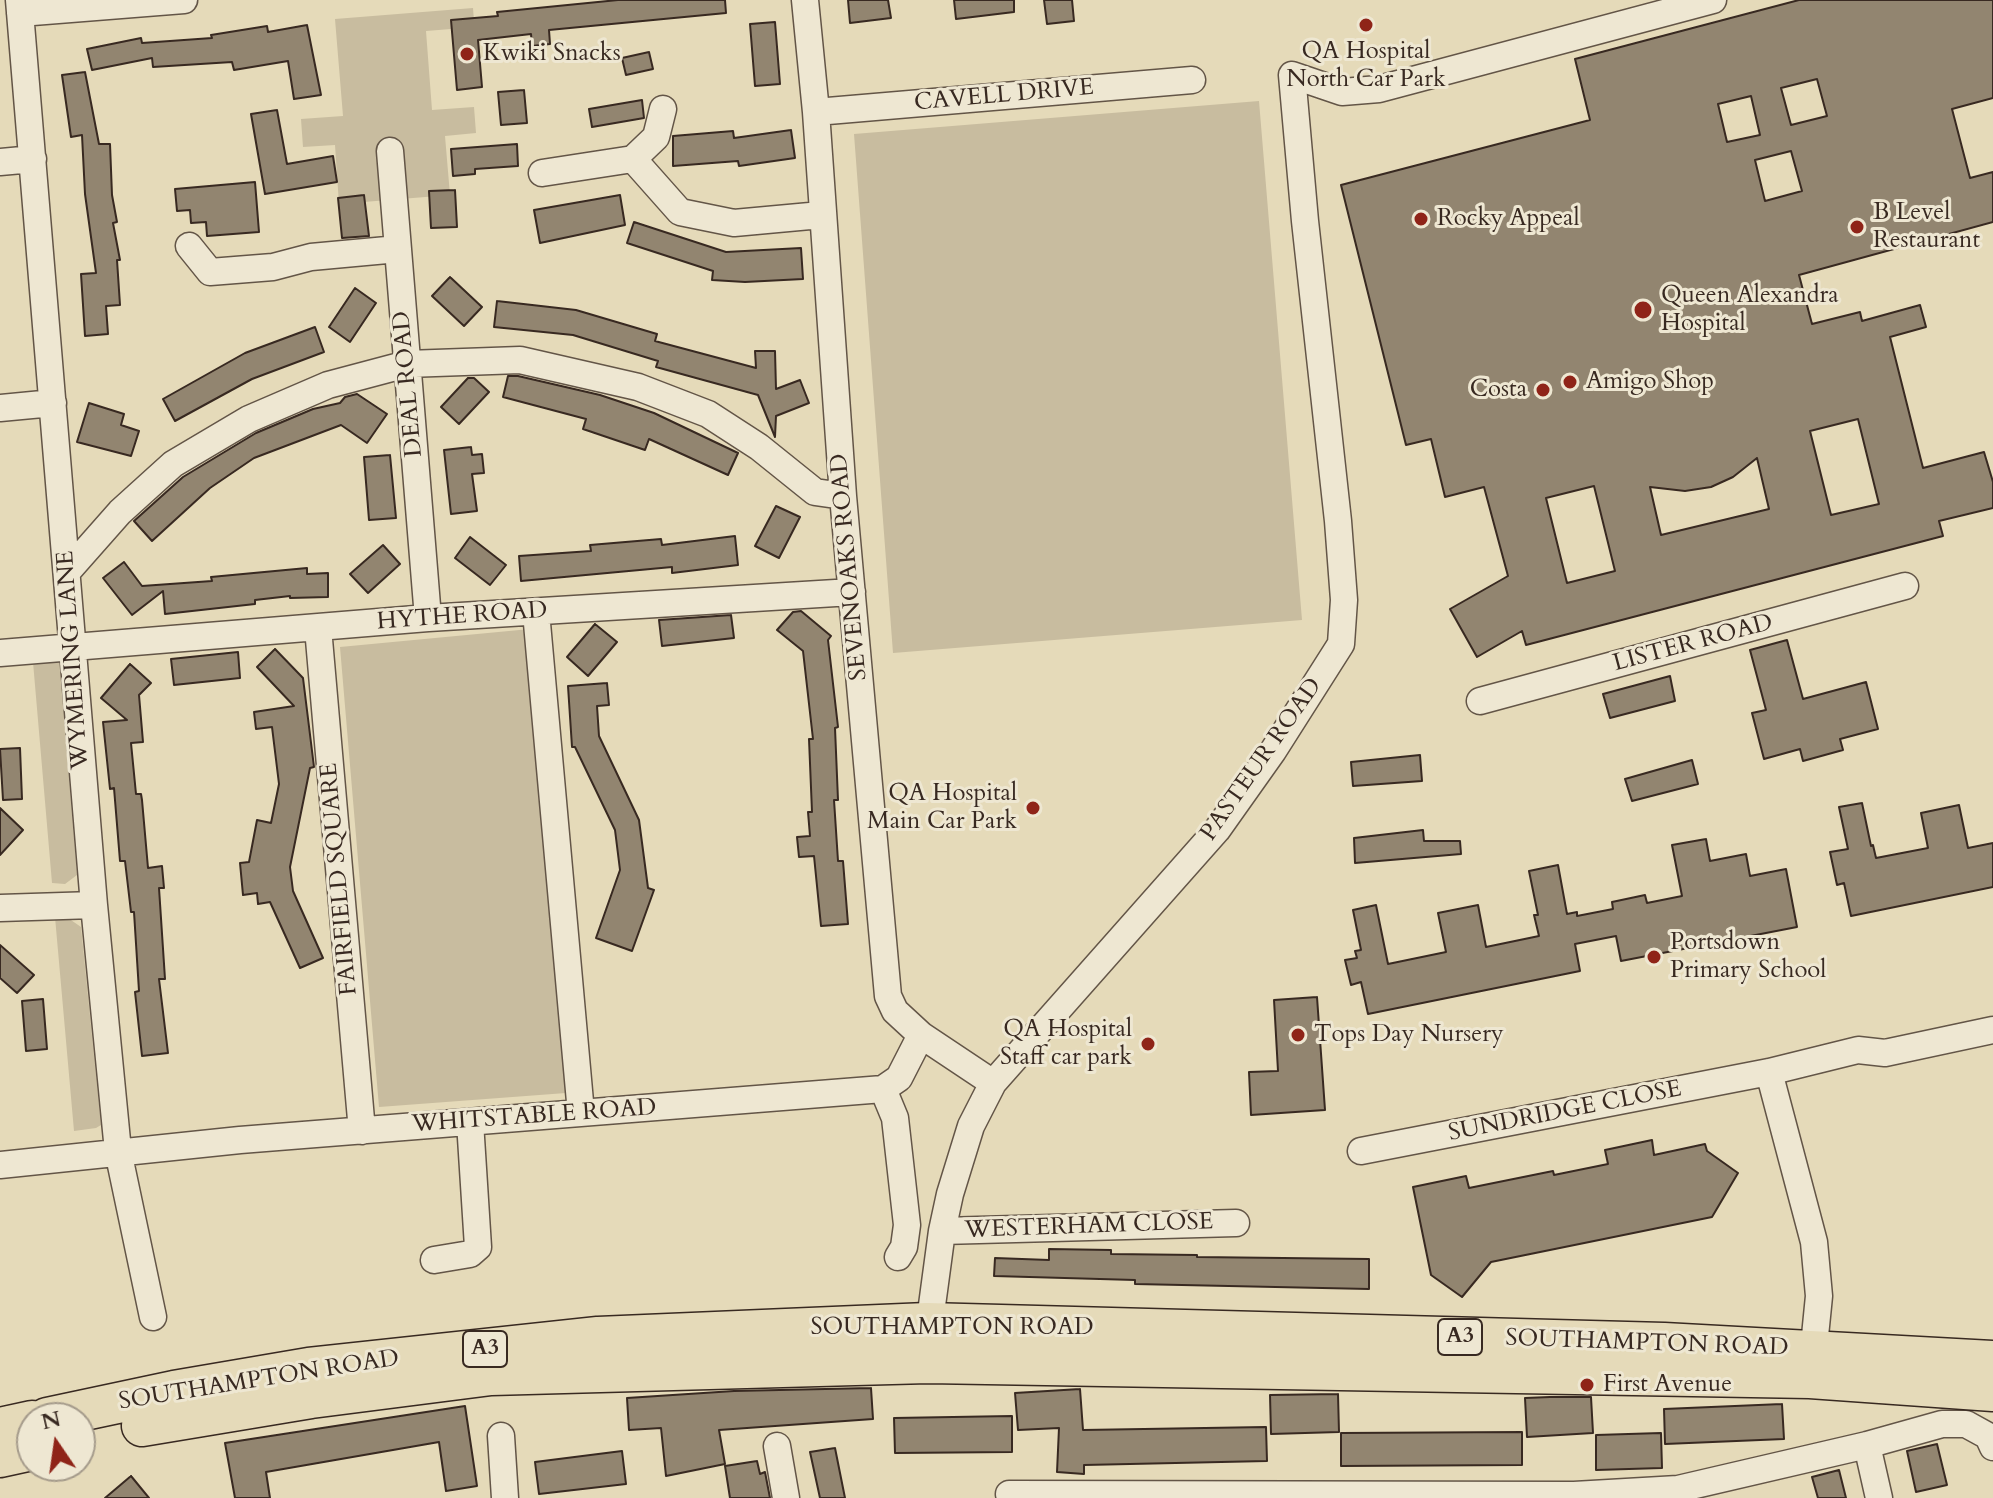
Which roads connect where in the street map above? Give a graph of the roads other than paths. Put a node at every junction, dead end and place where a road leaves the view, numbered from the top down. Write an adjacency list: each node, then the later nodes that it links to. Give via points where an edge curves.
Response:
1 (184, 0): 4 (street)
2 (805, 0): 7 (street, SEVENOAKS ROAD)
3 (1713, 0): 34 (street, PASTEUR ROAD, via 1379,89 1342,92 1292,75 1338,521 1344,600 1341,644 1217,830)
4 (20, 6): 9 (street, WYMERING LANE)
5 (1192, 80): 7 (street, CAVELL DRIVE)
6 (663, 109): 10 (street, via 656,137)
7 (816, 112): 13 (street, SEVENOAKS ROAD)
8 (390, 151): 15 (street, DEAL ROAD)
9 (33, 159): 11 (street); 17 (street, WYMERING LANE)
10 (633, 159): 12 (street); 13 (street, via 680,212 734,223)
11 (0, 162)
12 (542, 173)
13 (821, 215): 19 (street, SEVENOAKS ROAD)
14 (189, 246): 15 (street, via 210,272)
15 (398, 249): 16 (street, DEAL ROAD)
16 (407, 364): 19 (street, via 520,360 638,387 708,414 815,492); 20 (street, via 328,385 249,419 173,464 120,512); 24 (street, DEAL ROAD)
17 (53, 403): 18 (street); 20 (street, WYMERING LANE)
18 (0, 408)
19 (843, 496): 22 (street, SEVENOAKS ROAD)
20 (67, 572): 26 (street, WYMERING LANE)
21 (1905, 586): 28 (street, LISTER ROAD)
22 (852, 592): 23 (street, HYTHE ROAD); 32 (street, SEVENOAKS ROAD, via 888,996 895,1011)
23 (536, 612): 24 (street, HYTHE ROAD); 36 (street)
24 (428, 618): 25 (street, HYTHE ROAD)
25 (318, 628): 26 (street, HYTHE ROAD); 38 (street, FAIRFIELD SQUARE)
26 (72, 648): 27 (street, HYTHE ROAD); 29 (street, WYMERING LANE)
27 (0, 653)
28 (1480, 701)
29 (94, 905): 30 (street); 39 (street, WYMERING LANE)
30 (0, 908)
31 (1993, 1030): 33 (street, SUNDRIDGE CLOSE, via 1885,1053 1858,1050)
32 (921, 1035): 34 (street, SEVENOAKS ROAD); 35 (street, via 899,1078)
33 (1769, 1072): 40 (street, SUNDRIDGE CLOSE); 50 (street, via 1814,1242 1819,1296)
34 (993, 1083): 43 (street, PASTEUR ROAD, via 971,1126)
35 (883, 1089): 36 (street, WHITSTABLE ROAD); 44 (street, via 895,1118 907,1225)
36 (581, 1113): 37 (street, WHITSTABLE ROAD)
37 (470, 1122): 38 (street, WHITSTABLE ROAD); 45 (street, via 478,1247 470,1254)
38 (362, 1131): 39 (street, WHITSTABLE ROAD)
39 (118, 1151): 41 (street, WHITSTABLE ROAD); 46 (street, WYMERING LANE)
40 (1361, 1151)
41 (0, 1165)
42 (1236, 1223): 43 (street, WESTERHAM CLOSE)
43 (942, 1231): 47 (street, PASTEUR ROAD)
44 (898, 1257)
45 (434, 1260)
46 (153, 1317)
47 (927, 1323): 49 (street, PASTEUR ROAD); 50 (main road, SOUTHAMPTON ROAD / A3, via 1664,1343); 52 (main road, SOUTHAMPTON ROAD / A3, via 598,1337 309,1368)
48 (1993, 1361): 50 (main road, SOUTHAMPTON ROAD / A3)
49 (928, 1363): 50 (main road, SOUTHAMPTON ROAD / A3); 53 (main road, SOUTHAMPTON ROAD / A3, via 491,1375 179,1418)
50 (1812, 1364): 51 (main road, SOUTHAMPTON ROAD / A3)
51 (1993, 1391)
52 (96, 1408)
53 (96, 1436)
54 (501, 1436): 60 (street)
55 (1867, 1445): 57 (street, via 1942,1424 1966,1424 1988,1436); 59 (street, via 1678,1489 1574,1495); 62 (street)
56 (777, 1446): 61 (street)
57 (1993, 1447)
58 (1009, 1494): 59 (street)
59 (1162, 1496)
60 (505, 1498)
61 (786, 1498)
62 (1879, 1498)

